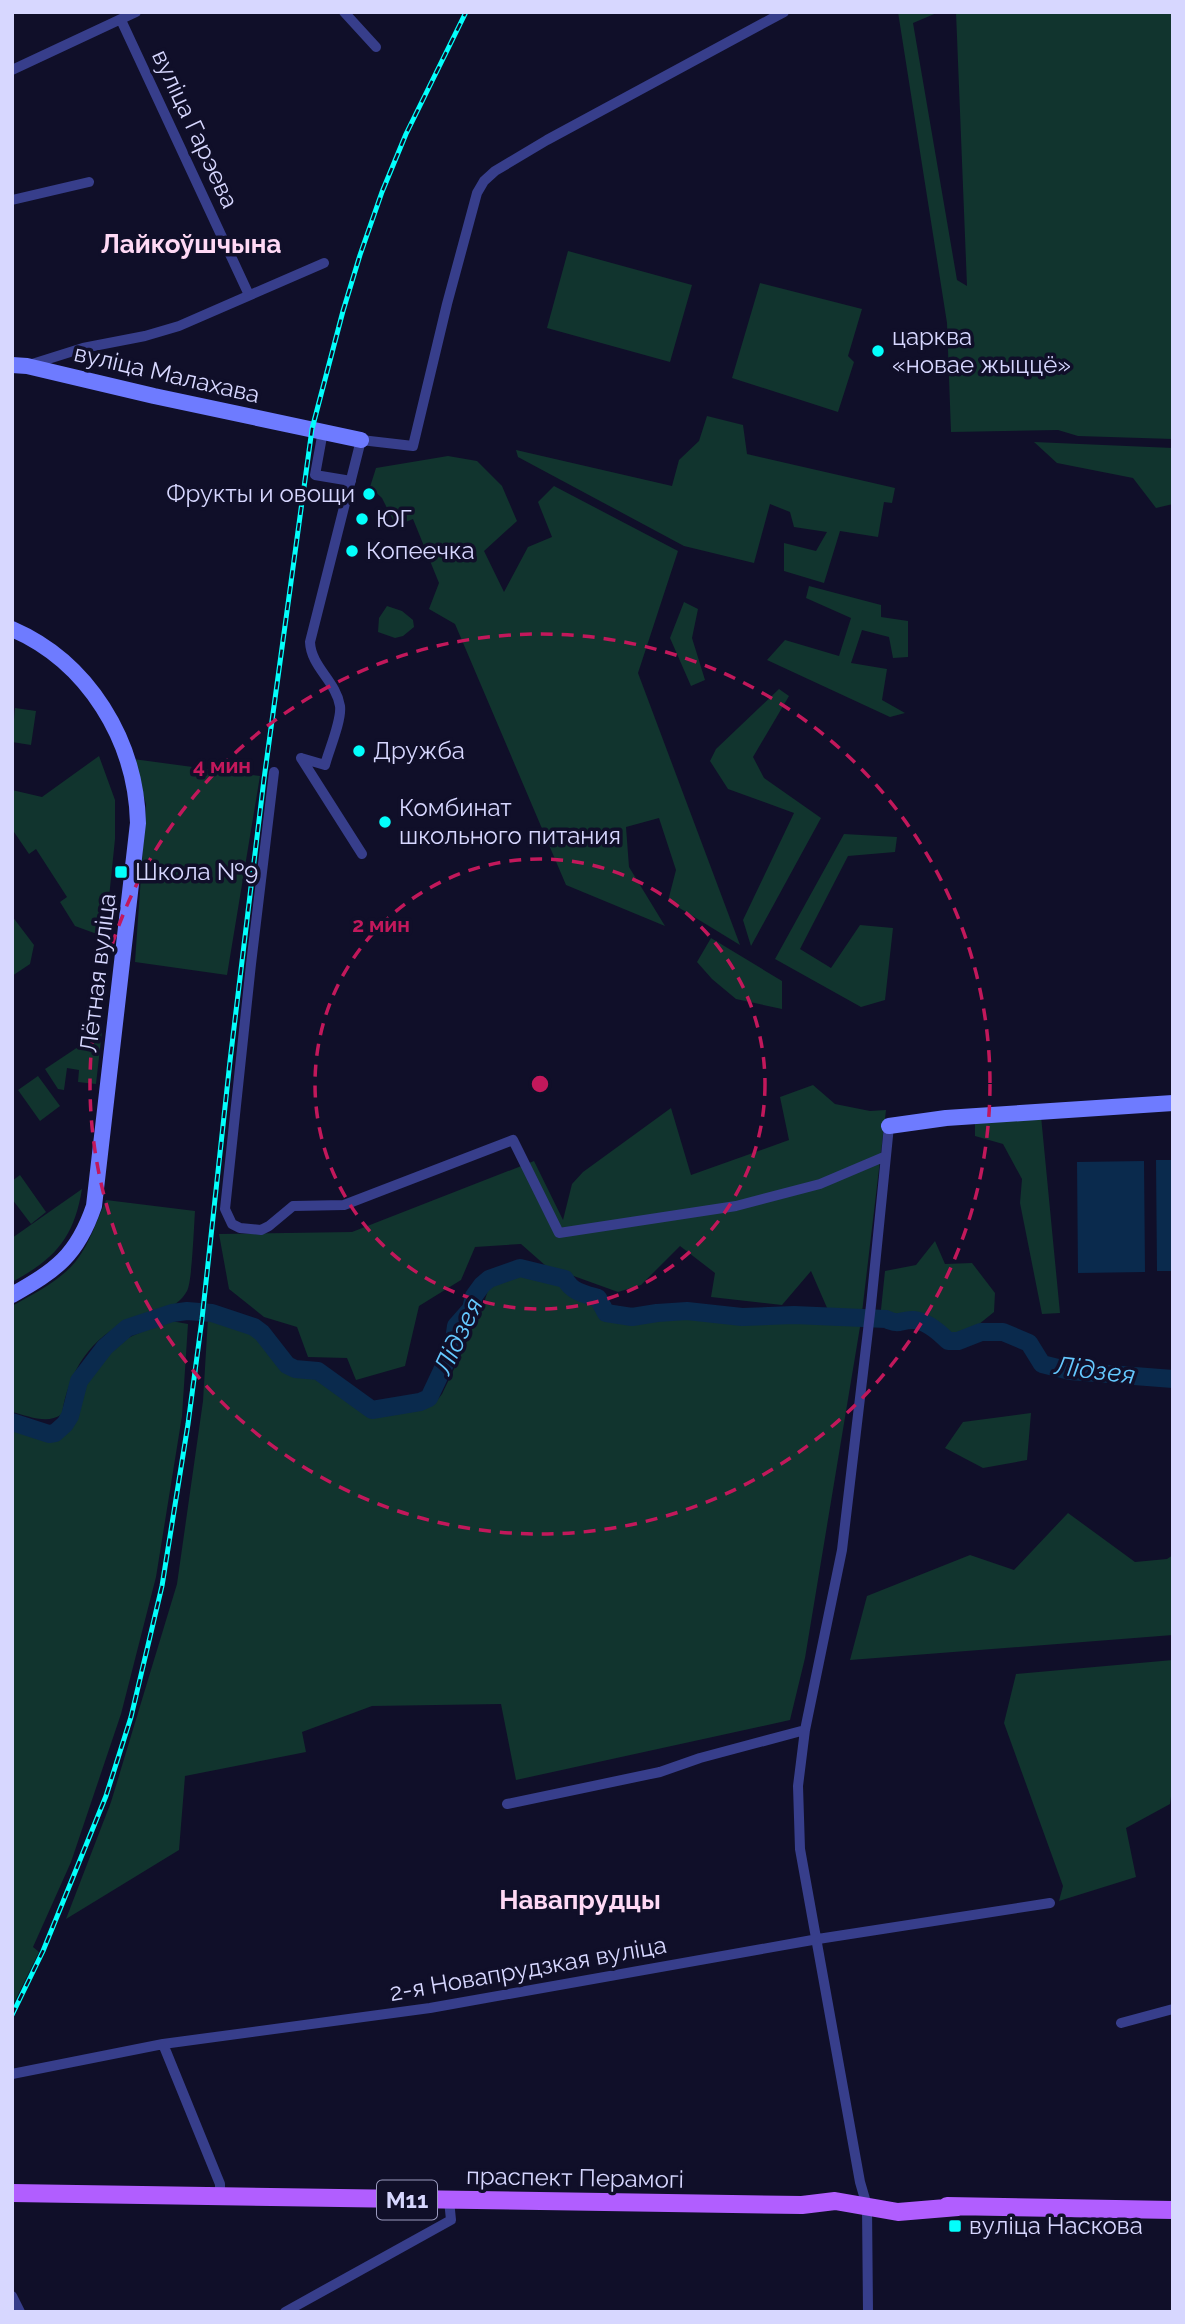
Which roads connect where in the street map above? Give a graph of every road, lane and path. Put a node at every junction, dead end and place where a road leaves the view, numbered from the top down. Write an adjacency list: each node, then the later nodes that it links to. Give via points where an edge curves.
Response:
1 (136, 12): 4 (street)
2 (344, 12): 5 (street)
3 (784, 12): 13 (street, via 547,140 484,181 447,304 413,446)
4 (121, 19): 6 (street); 10 (street, вуліца Гарэева)
5 (376, 47)
6 (12, 70)
7 (89, 182): 8 (street)
8 (12, 200)
9 (324, 263): 10 (street)
10 (249, 295): 11 (street, via 179,326)
11 (19, 365): 12 (street, вуліца Малахава)
12 (317, 430): 13 (street, вуліца Малахава); 14 (street, via 316,475)
13 (361, 440): 14 (street)
14 (351, 481): 17 (street, via 310,642 311,653 340,709 325,765 301,758)
15 (12, 629): 21 (street, Лётная вуліца, via 53,650 99,702 133,777 138,823 94,1206 79,1240 62,1262)
16 (274, 772): 20 (street, via 225,1209 232,1224 261,1230 293,1206 344,1205 513,1140 559,1233 736,1206 820,1184)
17 (362, 854)
18 (1173, 1103): 19 (street)
19 (889, 1126): 20 (street)
20 (886, 1156): 22 (street, via 842,1550)
21 (12, 1295)
22 (806, 1730): 23 (street, via 660,1772); 25 (street, via 798,1786 800,1849)
23 (507, 1804)
24 (1050, 1903): 25 (street, 2-я Новапрудзкая вуліца)
25 (818, 1940): 28 (street, 2-я Новапрудзкая вуліца, via 430,2008); 33 (street)
26 (1173, 2009): 27 (street)
27 (1121, 2022)
28 (163, 2044): 29 (street, 2-я Новапрудзкая вуліца); 31 (street, via 220,2183)
29 (12, 2074)
30 (12, 2193): 31 (main road, праспект Перамогі / М11)
31 (220, 2196): 32 (main road, праспект Перамогі / М11)
32 (449, 2200): 33 (main road, праспект Перамогі / М11, via 802,2205 835,2201); 37 (street, via 451,2220)
33 (867, 2206): 34 (main road, праспект Перамогі / М11, via 899,2201 958,2207); 38 (street)
34 (1173, 2210)
35 (12, 2295): 36 (street)
36 (20, 2312)
37 (285, 2312)
38 (868, 2312)

